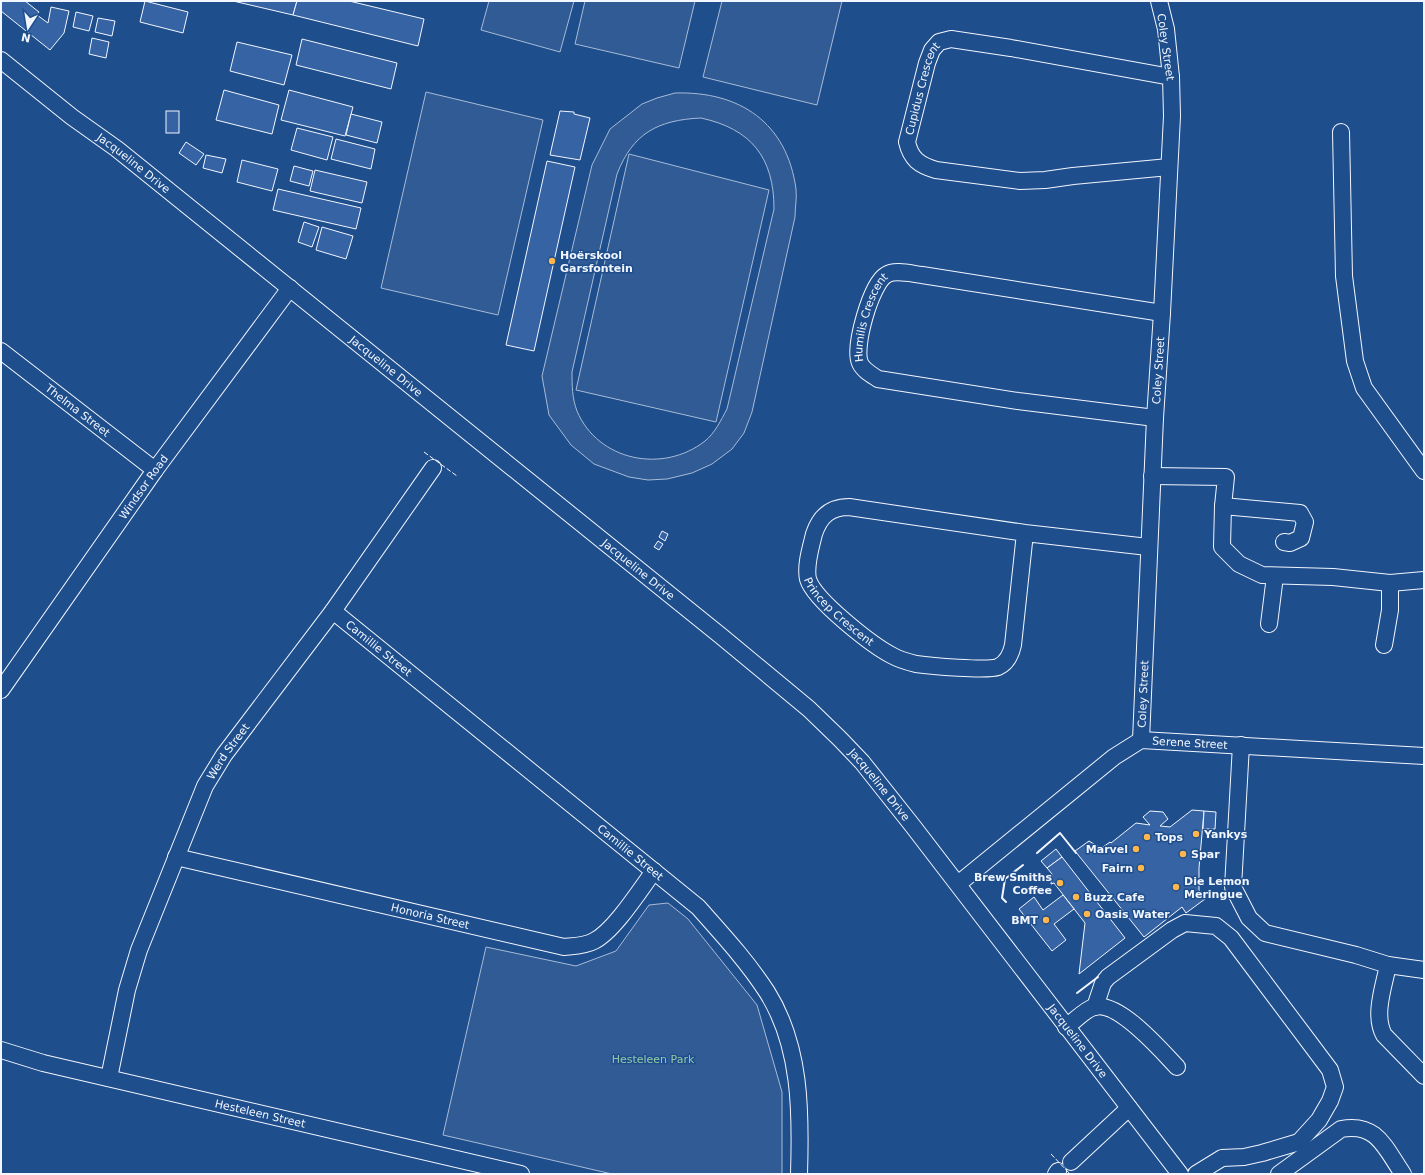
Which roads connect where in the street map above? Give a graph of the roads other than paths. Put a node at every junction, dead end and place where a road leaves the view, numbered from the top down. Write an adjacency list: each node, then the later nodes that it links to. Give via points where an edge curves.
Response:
1 (1159, 1): 3 (street, Coley Street, via 1166,29)
2 (1, 60): 6 (street, Jacqueline Drive)
3 (1171, 77): 5 (street, Coley Street); 5 (street, Cupidus Crescent, via 951,39 939,42 932,50 907,142 916,161 924,167 1020,181)
4 (1341, 132): 12 (street, via 1344,276 1355,361 1364,388)
5 (1169, 167): 7 (street, Coley Street)
6 (290, 288): 11 (street, Windsor Road); 30 (street, Jacqueline Drive, via 809,709 862,762)
7 (1162, 313): 9 (street, Coley Street); 9 (street, Humilis Crescent, via 922,275 887,274 879,280 873,291 858,352 860,364 878,378 1018,401)
8 (1, 351): 11 (street, Thelma Street)
9 (1155, 418): 13 (street, Coley Street)
10 (433, 468): 21 (street, Werd Street)
11 (154, 470): 24 (street, Windsor Road)
12 (1424, 471)
13 (1152, 476): 14 (street, via 1226,477); 17 (street, Coley Street)
14 (1223, 506): 16 (street, via 1300,514 1305,522 1301,538 1290,543); 18 (street, via 1222,547 1239,564 1262,575)
15 (1025, 533): 15 (street, Princep Crescent, via 849,506 839,507 830,510 817,525 808,562 808,579 832,610 892,656 916,664 990,668 1005,662 1014,645); 17 (street, Princep Crescent)
16 (1284, 542)
17 (1148, 547): 25 (street, Coley Street)
18 (1275, 576): 20 (street, via 1333,577); 22 (street)
19 (1424, 580): 20 (street)
20 (1390, 583): 23 (street, via 1390,610)
21 (332, 611): 28 (street, Werd Street, via 215,770 199,800); 29 (street, Camillie Street)
22 (1269, 624)
23 (1384, 645)
24 (1, 690)
25 (1141, 740): 26 (street, Serene Street); 30 (street, Serene Street, via 1114,757)
26 (1241, 745): 27 (street, Serene Street); 31 (street, via 1232,887 1249,918 1259,929 1273,935)
27 (1424, 756)
28 (176, 857): 29 (street, Honoria Street, via 564,947 583,945 600,938); 38 (street, Werd Street, via 139,950 127,990)
29 (654, 871): 43 (street, Camillie Street, via 698,907 725,938 767,993 780,1019 792,1053 799,1091)
30 (958, 884): 34 (street, Jacqueline Drive)
31 (1388, 965): 32 (street); 37 (street, via 1381,1004 1380,1028)
32 (1424, 970)
33 (1095, 1007): 34 (street); 36 (street, via 1108,1008 1124,1019 1143,1033); 45 (street, via 1103,983 1108,977 1172,930 1185,923 1216,926 1231,938 1330,1070 1334,1087 1330,1101 1319,1120 1300,1142 1244,1157 1222,1158)
34 (1066, 1027): 39 (street, Jacqueline Drive)
35 (1, 1050): 38 (street, Hesteleen Street)
36 (1177, 1067)
37 (1424, 1076)
38 (109, 1078): 40 (street, Hesteleen Street)
39 (1129, 1108): 41 (street); 44 (street, Jacqueline Drive)
40 (471, 1168): 42 (street, Hesteleen Street)
41 (1062, 1169)
42 (521, 1174)
43 (799, 1174)
44 (1180, 1174)
45 (1196, 1174)
46 (1279, 1174): 47 (street, via 1341,1129 1350,1127 1374,1133)
47 (1403, 1174)

